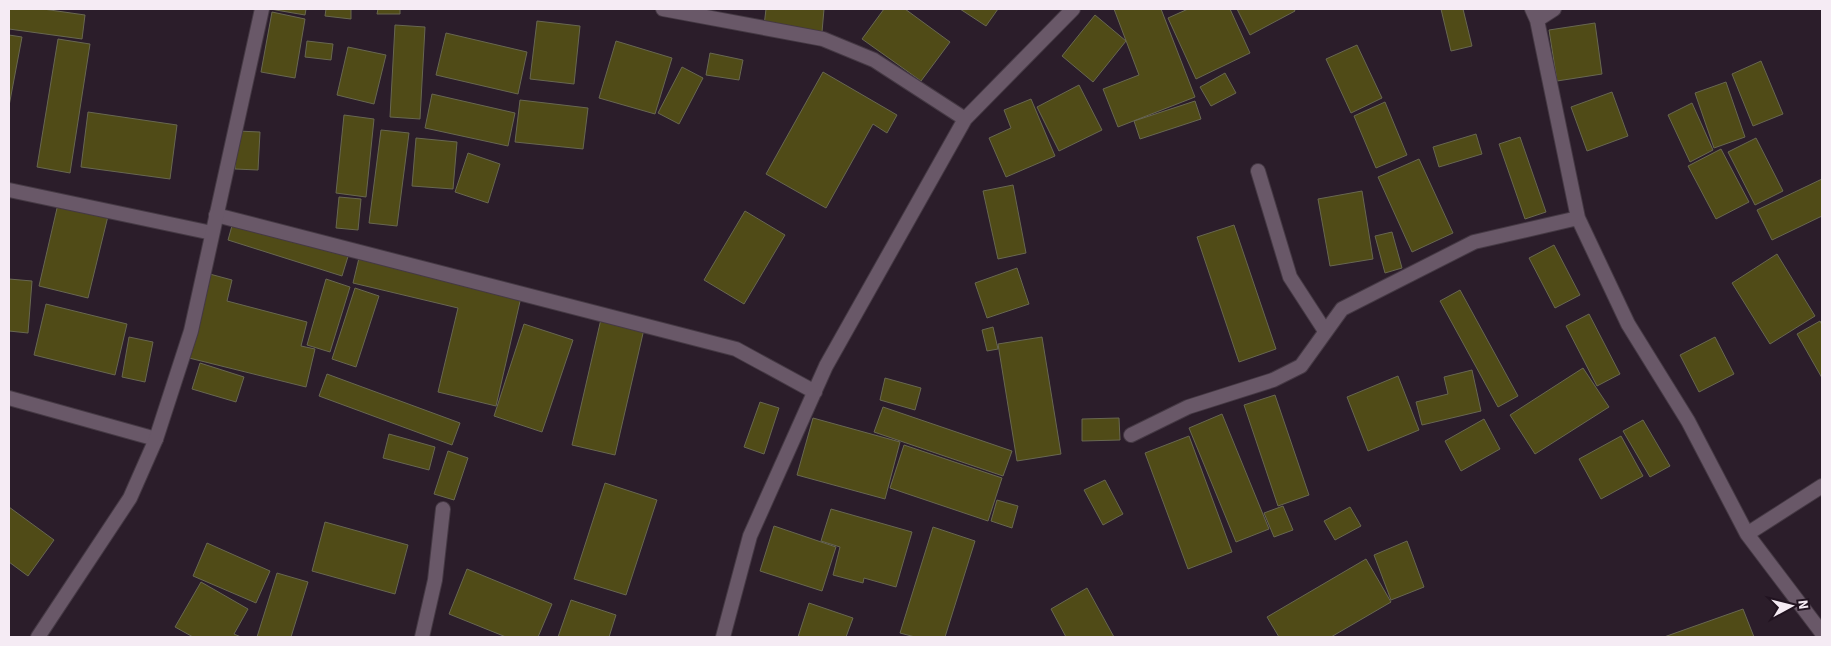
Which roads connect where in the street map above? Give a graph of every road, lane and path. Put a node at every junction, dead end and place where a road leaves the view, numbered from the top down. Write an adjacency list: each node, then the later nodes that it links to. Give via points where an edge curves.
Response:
1 (262, 9): 9 (street)
2 (663, 9): 6 (street, via 823,39 874,60)
3 (1073, 9): 6 (street)
4 (1554, 9): 5 (street)
5 (1534, 14): 10 (street)
6 (965, 119): 13 (street, via 826,366)
7 (1258, 171): 12 (street, via 1290,277)
8 (9, 190): 11 (street)
9 (216, 216): 11 (street); 13 (street, via 736,349)
10 (1578, 218): 12 (street, via 1474,242 1342,309); 19 (street, via 1628,324 1688,421)
11 (212, 233): 16 (street, via 191,331)
12 (1325, 331): 15 (street, via 1301,366 1273,380 1188,407)
13 (815, 392): 23 (street, via 750,536)
14 (9, 398): 16 (street)
15 (1131, 434)
16 (156, 439): 21 (street, via 130,498)
17 (1822, 486): 19 (street)
18 (444, 509): 22 (street, via 435,580)
19 (1747, 534): 20 (street)
20 (1822, 633)
21 (38, 637)
22 (422, 637)
23 (723, 637)

